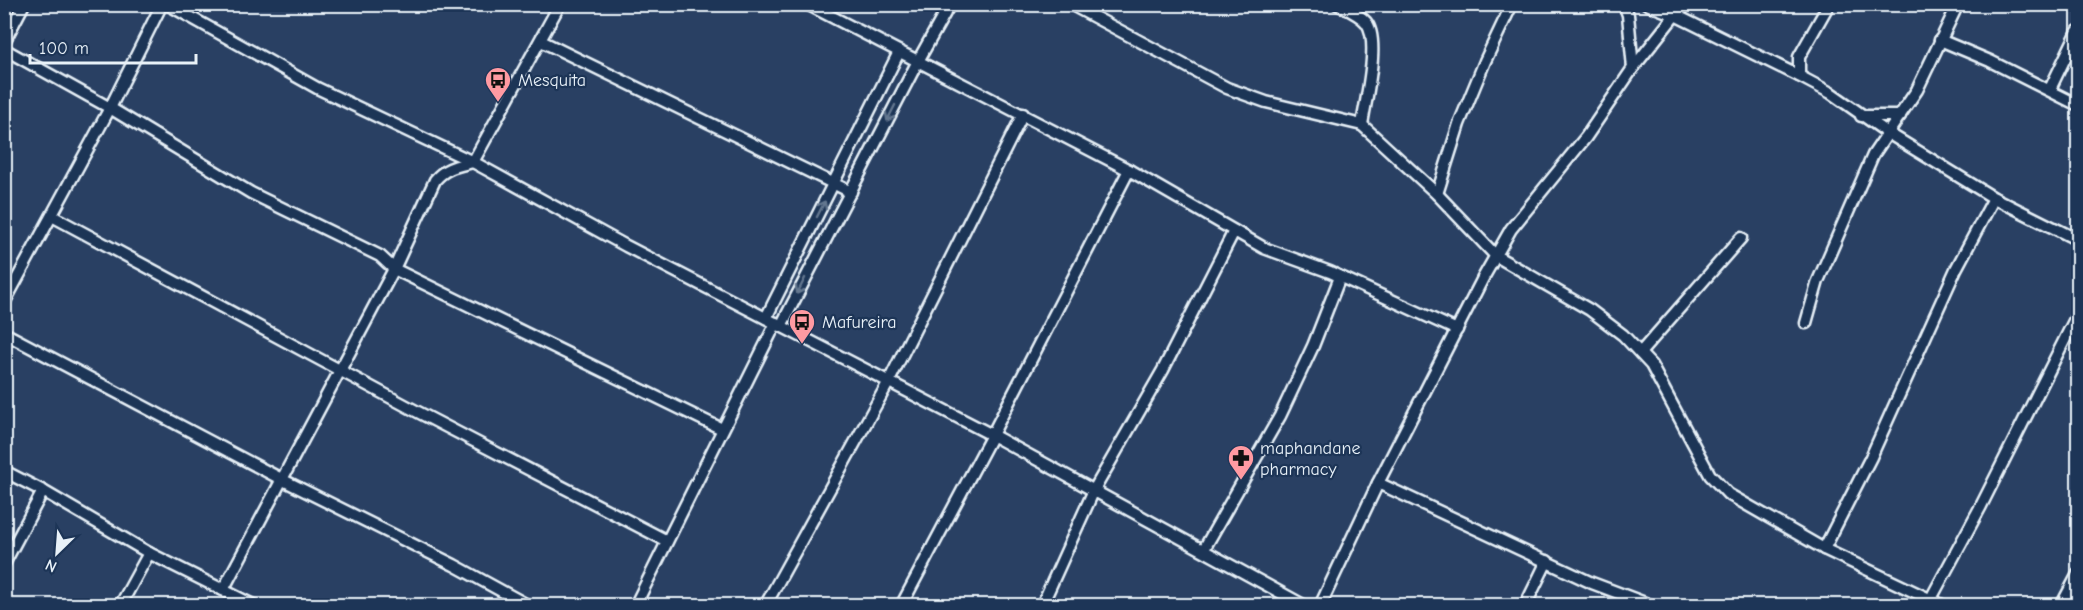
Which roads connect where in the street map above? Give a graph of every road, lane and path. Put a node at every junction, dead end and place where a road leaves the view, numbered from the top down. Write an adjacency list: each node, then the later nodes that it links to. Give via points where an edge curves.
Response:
1 (24, 4): 19 (street)
2 (162, 4): 29 (street)
3 (167, 4): 35 (street, via 317,88)
4 (807, 4): 21 (street)
5 (950, 4): 23 (street)
6 (1070, 4): 33 (street, via 1227,88 1266,102)
7 (1337, 4): 33 (street, via 1365,20 1371,34 1370,76)
8 (1512, 4): 39 (street, via 1459,124)
9 (1624, 4): 24 (street)
10 (1647, 4): 15 (street)
11 (1687, 4): 15 (street)
12 (1829, 4): 22 (street)
13 (1958, 4): 17 (street)
14 (555, 6): 18 (street)
15 (1675, 15): 24 (street); 25 (street)
16 (2079, 31): 27 (street)
17 (1940, 40): 27 (street); 32 (street)
18 (541, 41): 35 (street); 37 (street)
19 (4, 42)
20 (4, 49): 29 (street)
21 (899, 52): 23 (street); 37 (street)
22 (1799, 57): 25 (street); 26 (street)
23 (918, 61): 30 (street); 38 (street, one-way to 38)
24 (1633, 68): 45 (street, via 1586,137 1511,229)
25 (1780, 68): 26 (street)
26 (1800, 76): 31 (street)
27 (2050, 89): 28 (street)
28 (2079, 105)
29 (111, 108): 41 (street); 46 (street, via 251,193 380,256)
30 (1023, 114): 36 (street); 56 (street)
31 (1861, 116): 32 (street); 34 (street)
32 (1900, 116): 34 (street)
33 (1362, 125): 39 (street)
34 (1888, 133): 40 (street); 51 (street, via 1873,154 1827,261)
35 (473, 162): 46 (street, via 452,166 435,180); 50 (street)
36 (1129, 170): 42 (street); 58 (street)
37 (834, 183): 38 (street); 50 (street, one-way to 37)
38 (850, 192): 50 (street, one-way to 50)
39 (1437, 194): 45 (street)
40 (1994, 198): 44 (street); 66 (street, via 1956,269 1871,457)
41 (52, 216): 48 (street); 55 (street)
42 (1234, 231): 47 (street, via 1264,248); 62 (street, via 1163,370)
43 (1742, 238): 54 (street)
44 (2079, 240)
45 (1496, 255): 52 (street); 54 (street, via 1590,310)
46 (394, 269): 55 (street); 57 (street)
47 (1340, 277): 52 (street); 65 (street, via 1280,416)
48 (4, 303)
49 (2079, 313): 72 (street)
50 (774, 322): 56 (street); 57 (street)
51 (1806, 323)
52 (1457, 330): 61 (street)
53 (4, 333): 60 (street)
54 (1640, 352): 66 (street, via 1651,365 1710,475 1728,494)
55 (339, 370): 60 (street); 64 (street)
56 (888, 383): 58 (street); 77 (street)
57 (722, 429): 64 (street)
58 (992, 435): 62 (street); 78 (street)
59 (4, 471): 63 (street)
60 (283, 480): 71 (street); 75 (street)
61 (1378, 483): 68 (street); 81 (street)
62 (1094, 490): 65 (street); 79 (street)
63 (42, 491): 67 (street); 69 (street)
64 (667, 541): 76 (street)
65 (1203, 549): 80 (street)
66 (1824, 549): 72 (street)
67 (149, 554): 71 (street); 73 (street)
68 (1547, 561): 82 (street); 83 (street)
69 (4, 564)
70 (2079, 574): 85 (street)
71 (223, 590): 74 (street)
72 (1929, 602): 84 (street)
73 (120, 606)
74 (255, 606)
75 (530, 606)
76 (635, 606)
77 (765, 606)
78 (901, 606)
79 (1042, 606)
80 (1305, 606)
81 (1320, 606)
82 (1525, 606)
83 (1653, 606)
84 (1944, 606)
85 (2061, 606)

